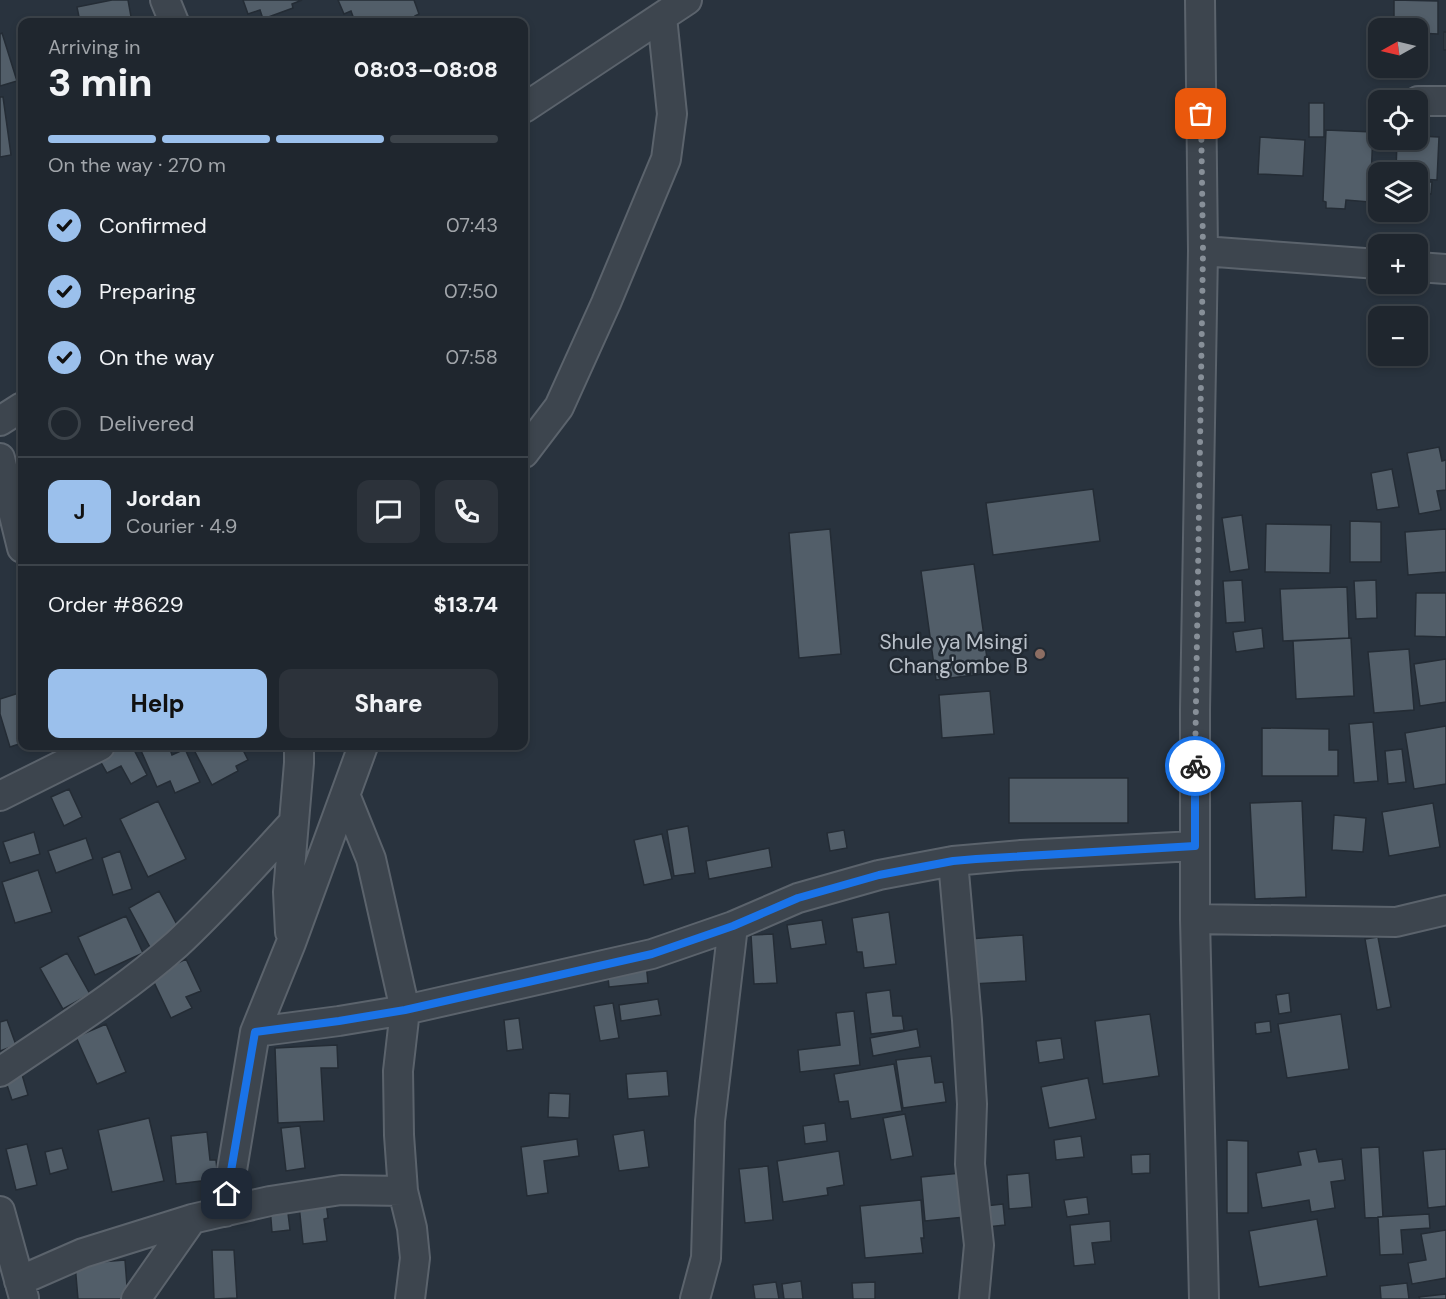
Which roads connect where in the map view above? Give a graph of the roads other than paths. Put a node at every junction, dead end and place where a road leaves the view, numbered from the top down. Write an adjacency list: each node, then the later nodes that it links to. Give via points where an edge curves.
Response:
1 (165, 0): 5 (street)
2 (687, 0): 4 (street)
3 (1200, 0): 9 (street)
4 (662, 17): 8 (street); 15 (street, via 672,114 666,159 559,407)
5 (172, 18)
6 (1428, 101): 7 (street)
7 (1446, 101)
8 (528, 105)
9 (1203, 251): 10 (street); 24 (street)
10 (1368, 263)
11 (1428, 268): 12 (street)
12 (1446, 269)
13 (18, 410): 14 (street)
14 (0, 421)
15 (528, 448)
16 (0, 458): 17 (street)
17 (18, 532)
18 (298, 750): 23 (street)
19 (362, 750): 22 (street)
20 (72, 752): 21 (street)
21 (0, 796)
22 (346, 797): 29 (street); 30 (street, via 371,859)
23 (294, 822): 29 (street, via 288,892); 32 (street, via 177,944 94,1009)
24 (1195, 846): 25 (street); 27 (street)
25 (953, 861): 28 (street, via 879,875 798,898); 41 (street, via 972,1104 970,1164 978,1245)
26 (1446, 910): 27 (street, via 1396,922)
27 (1195, 919): 42 (street)
28 (733, 926): 30 (street, via 652,954); 40 (street, via 710,1120 706,1258)
29 (291, 943): 31 (street)
30 (405, 1010): 31 (street); 33 (street, via 398,1071)
31 (255, 1032): 35 (street)
32 (0, 1072)
33 (403, 1191): 35 (street, via 341,1190); 39 (street, via 415,1258)
34 (0, 1211): 37 (street)
35 (225, 1212): 36 (street)
36 (192, 1219): 37 (street, via 83,1253); 38 (street)
37 (22, 1290)
38 (136, 1299)
39 (410, 1299)
40 (695, 1299)
41 (974, 1299)
42 (1204, 1299)

